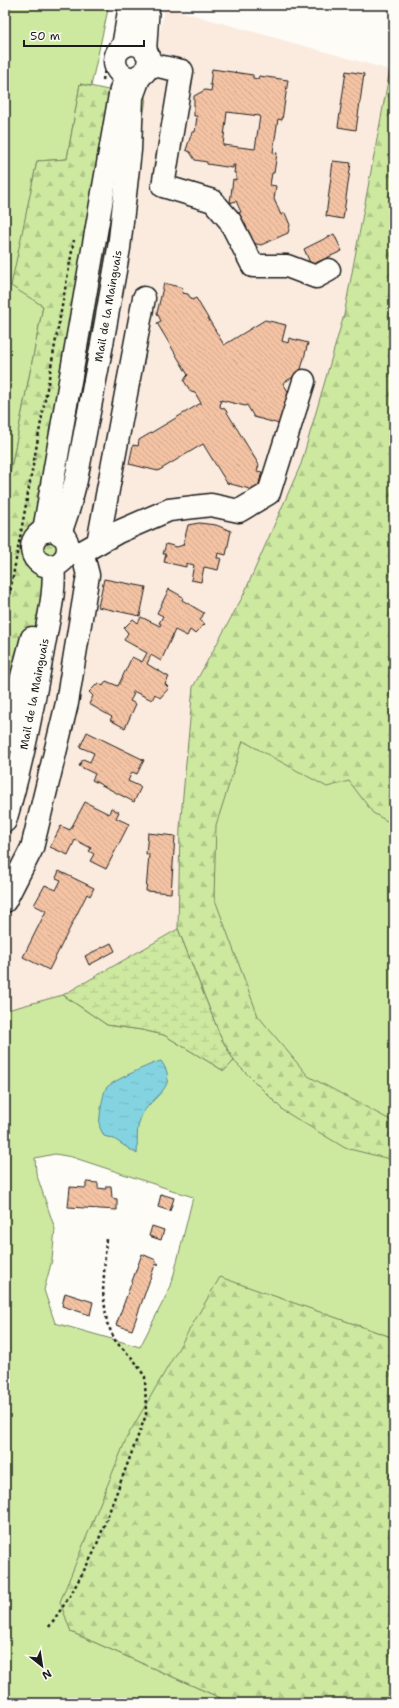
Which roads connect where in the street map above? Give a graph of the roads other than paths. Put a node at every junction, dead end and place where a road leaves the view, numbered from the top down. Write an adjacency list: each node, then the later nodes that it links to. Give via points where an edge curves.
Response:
1 (130, 5): 3 (street)
2 (148, 5): 4 (street, Mail de la Mainguais)
3 (116, 49): 4 (street, via 115,63 118,71); 4 (street, via 135,45)
4 (132, 69): 5 (street, via 182,71 163,186 213,201 230,221 253,266 286,266 316,277); 8 (street, Mail de la Mainguais, via 55,461 45,525)
5 (329, 270)
6 (144, 298): 8 (street)
7 (304, 381): 8 (street, via 269,493 240,511 211,505 169,510 118,532)
8 (65, 549): 9 (street, Mail de la Mainguais, via 31,643); 10 (street, Mail de la Mainguais, via 54,573 52,597 19,774); 11 (street, via 88,575 67,703 32,848)
9 (5, 742)
10 (5, 821)
11 (5, 900)

